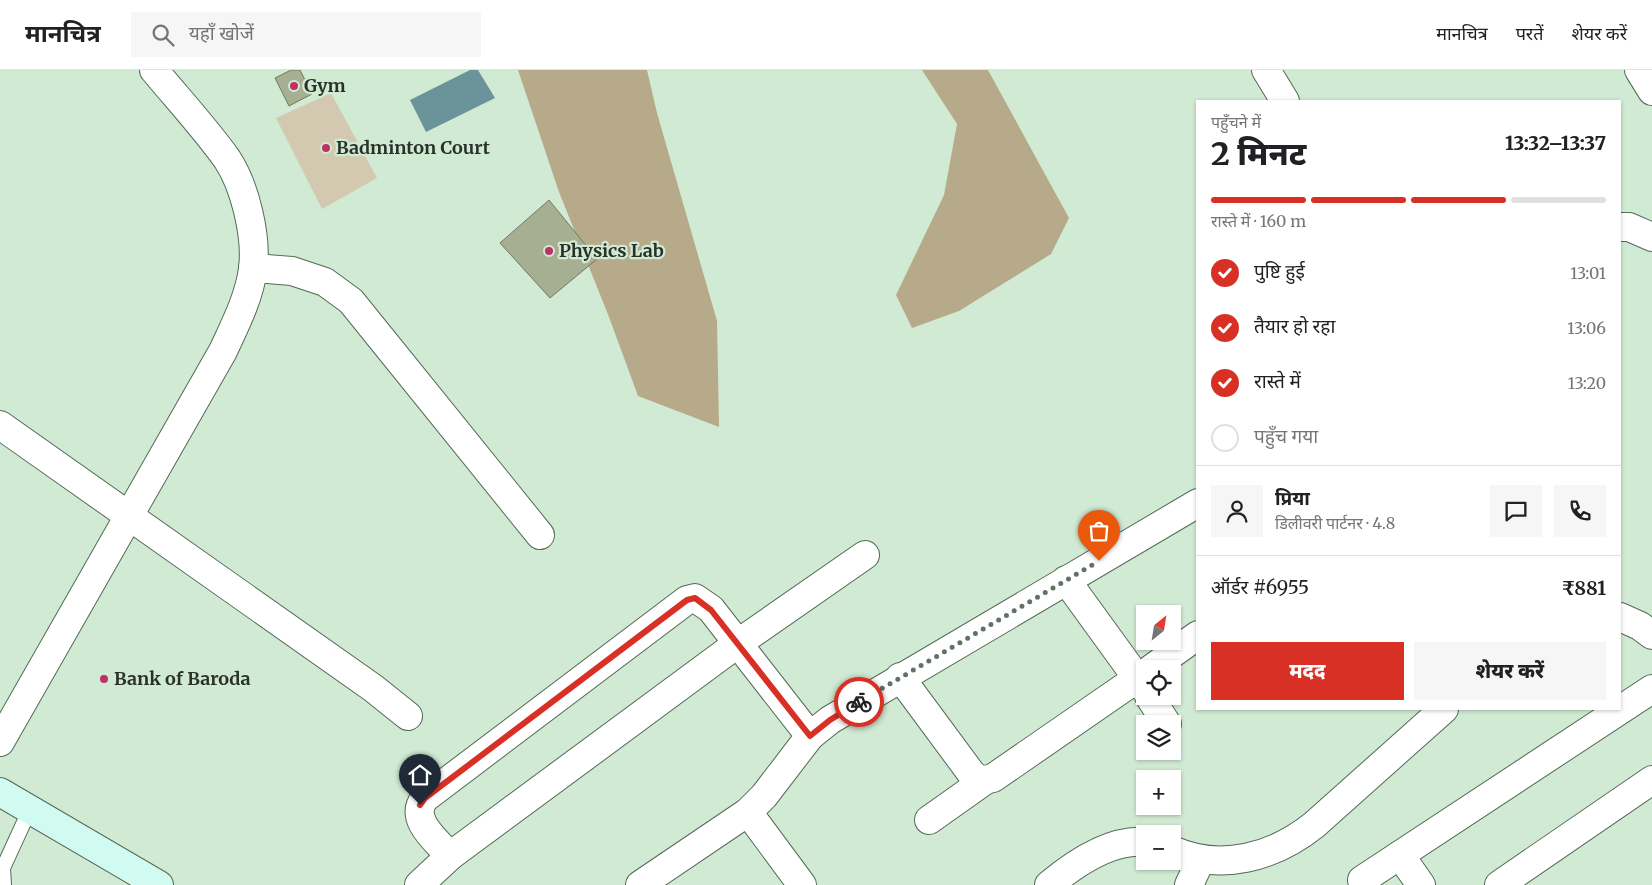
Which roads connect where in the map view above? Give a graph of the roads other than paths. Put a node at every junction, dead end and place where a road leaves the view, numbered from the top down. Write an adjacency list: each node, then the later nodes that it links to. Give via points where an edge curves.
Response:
1 (154, 70): 8 (street, via 228,160 243,192 252,232)
2 (1266, 70): 5 (street)
3 (1640, 70): 4 (street)
4 (1652, 91)
5 (1284, 100)
6 (1621, 227): 7 (street)
7 (1652, 237)
8 (253, 268): 11 (street, via 245,303 223,351); 12 (street, via 292,271 325,282 351,301)
9 (0, 425): 11 (street)
10 (1196, 504): 14 (street)
11 (129, 517): 27 (street, via 374,688); 29 (street)
12 (540, 535)
13 (865, 555): 18 (street)
14 (1066, 580): 20 (street); 21 (street)
15 (1621, 617): 16 (street)
16 (1652, 635)
17 (1196, 637): 19 (street)
18 (737, 644): 28 (street); 39 (street); 39 (street, via 704,602 695,598 687,600 425,798 418,814 421,822)
19 (1170, 660)
20 (1136, 668)
21 (900, 677): 28 (street); 31 (street, via 971,772)
22 (1136, 687): 31 (street)
23 (1652, 689): 24 (street)
24 (1621, 709)
25 (1443, 710): 40 (street, via 1297,839 1256,856)
26 (1620, 710): 38 (street)
27 (408, 716)
28 (810, 736): 34 (street)
29 (0, 742)
30 (1652, 780): 50 (street)
31 (984, 781): 35 (street)
32 (0, 792): 33 (street)
33 (30, 809): 42 (lane, via 3,868); 43 (street)
34 (748, 812): 45 (street); 46 (street)
35 (929, 820)
36 (1136, 843): 47 (street, via 1097,853)
37 (1181, 853): 40 (street)
38 (1400, 855): 41 (street); 49 (street)
39 (450, 856): 44 (street)
40 (1200, 859): 48 (street)
41 (1362, 880)
42 (4, 885)
43 (159, 885)
44 (419, 885)
45 (640, 885)
46 (802, 885)
47 (1049, 885)
48 (1189, 885)
49 (1421, 885)
50 (1499, 885)

